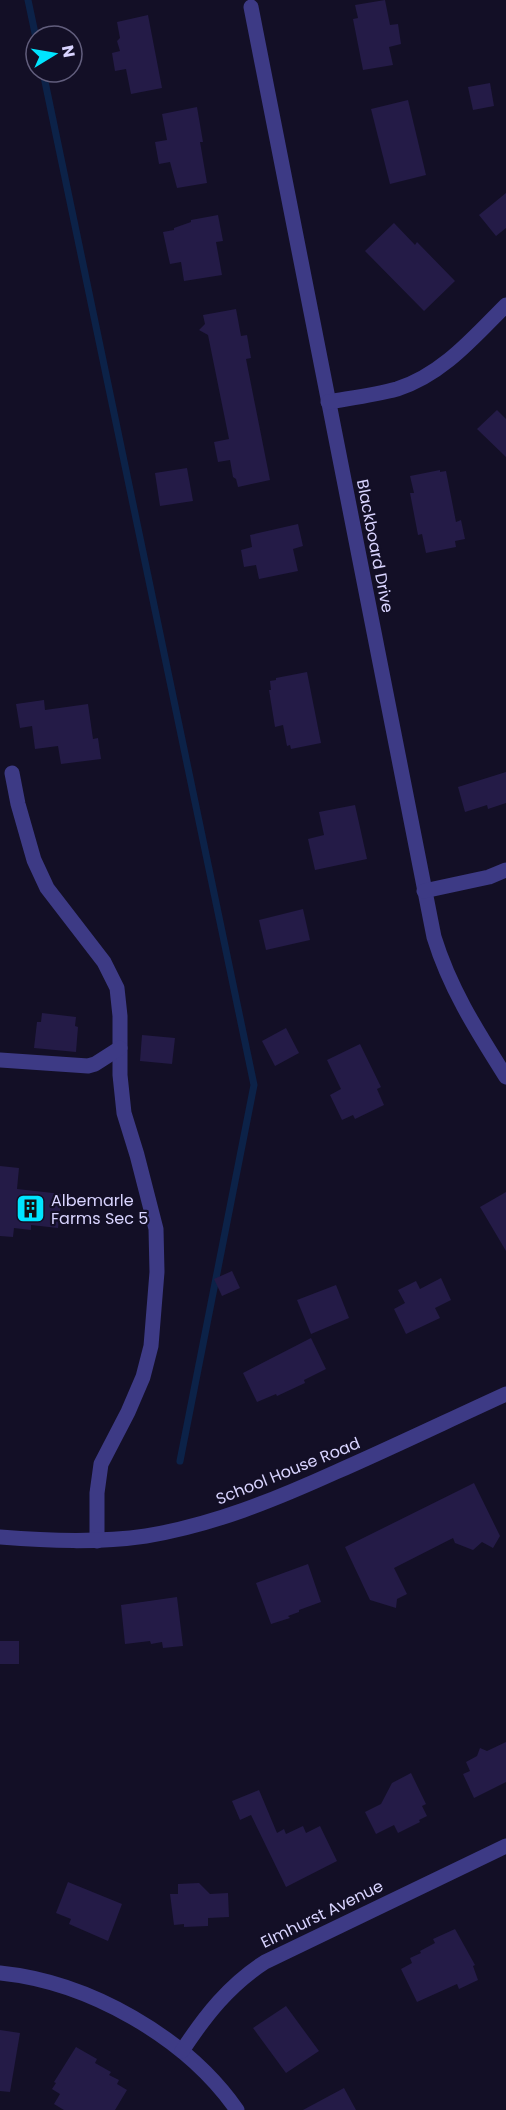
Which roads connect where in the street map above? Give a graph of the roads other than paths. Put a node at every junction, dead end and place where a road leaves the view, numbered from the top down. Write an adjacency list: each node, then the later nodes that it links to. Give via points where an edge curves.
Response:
1 (251, 7): 3 (street, Blackboard Drive)
2 (506, 305): 3 (street, via 456,355 435,370 397,388)
3 (328, 402): 6 (street, Blackboard Drive)
4 (12, 773): 7 (street, via 42,879 104,962 117,988)
5 (506, 870): 6 (street)
6 (424, 891): 9 (street, Blackboard Drive, via 442,963)
7 (120, 1048): 8 (street, via 88,1066); 12 (street, via 124,1113 156,1229 157,1272 151,1346 143,1377 101,1464)
8 (0, 1060)
9 (506, 1077)
10 (506, 1394): 12 (street, School House Road, via 262,1505 167,1532)
11 (0, 1537): 12 (street, School House Road)
12 (97, 1541)
13 (506, 1845): 15 (street, Elmhurst Avenue, via 265,1962 220,1999)
14 (0, 1973): 15 (street, via 61,1986 109,2006)
15 (182, 2051): 16 (street)
16 (237, 2110)

